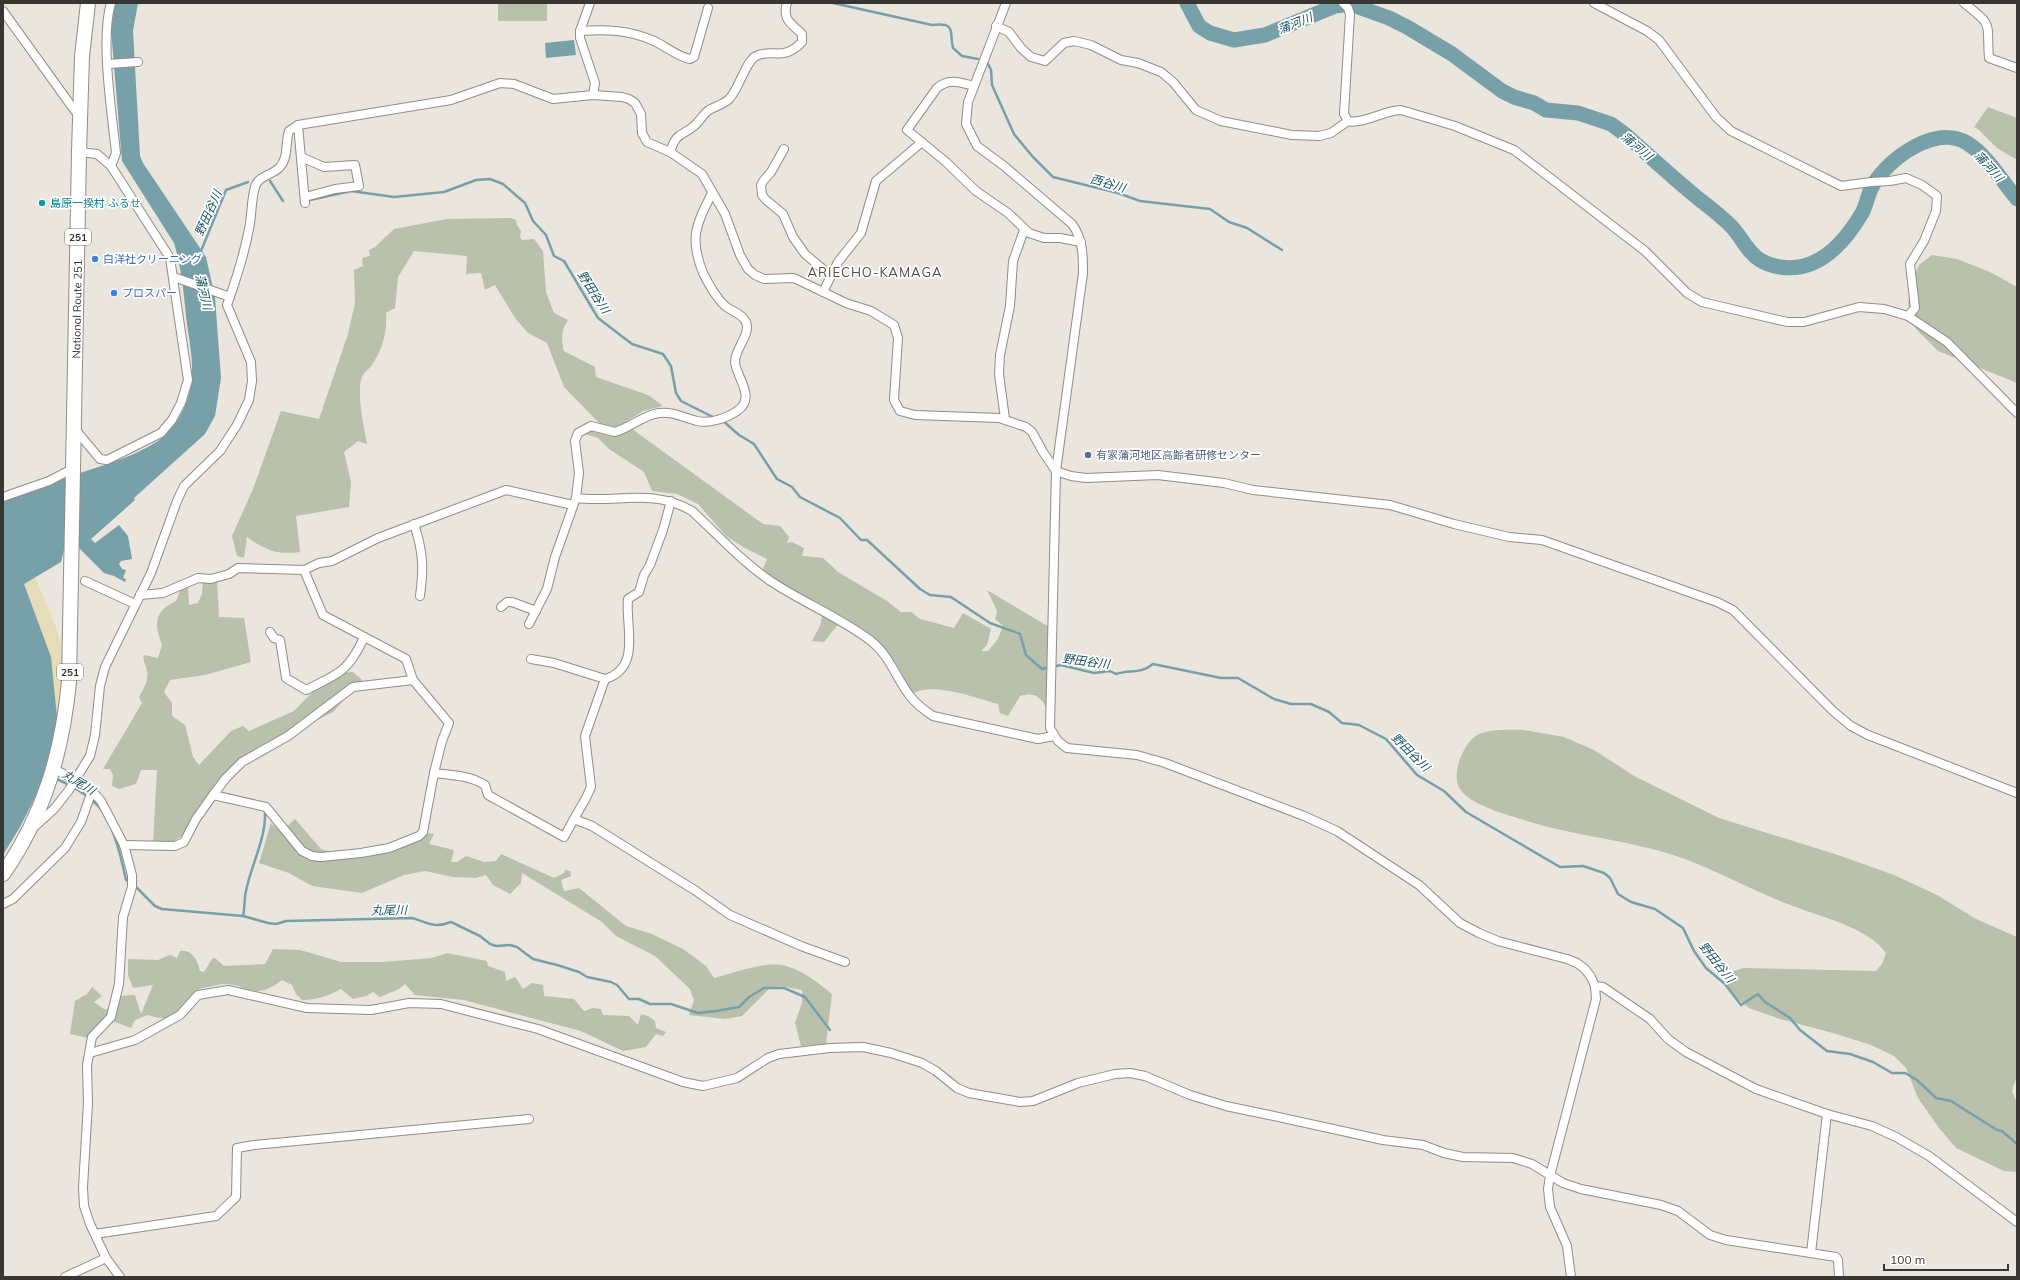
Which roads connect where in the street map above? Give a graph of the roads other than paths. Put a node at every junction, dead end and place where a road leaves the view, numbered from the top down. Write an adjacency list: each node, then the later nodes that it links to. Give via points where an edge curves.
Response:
1 (88, 3): 18 (highway, National Route 251 / 251, via 82,56)
2 (111, 3): 14 (street, via 107,22)
3 (590, 3): 12 (street)
4 (787, 3): 24 (street, via 786,18 802,34 802,42 784,54 763,54 754,58 730,99 708,111 694,126 679,134)
5 (1006, 3): 11 (street)
6 (1594, 3): 34 (street, via 1659,40 1716,117 1731,131 1841,186 1906,178 1937,196 1936,211 1924,241 1910,264 1915,308)
7 (1964, 3): 15 (street, via 1988,24 1990,58)
8 (1345, 5): 19 (street, via 1350,22 1344,114)
9 (708, 8): 12 (street, via 694,57 690,59 645,38 620,31)
10 (3, 11): 18 (street)
11 (996, 26): 16 (street); 19 (street, via 1009,32 1031,57 1045,61 1049,60 1064,43 1074,41 1091,45 1121,60 1138,63 1161,72 1173,82 1196,110 1221,121 1292,135 1320,136 1331,133)
12 (580, 30): 17 (street, via 580,38 595,83)
13 (136, 62): 14 (street)
14 (109, 64): 26 (street, via 116,153)
15 (2017, 68)
16 (974, 86): 21 (street, via 949,81 938,88 907,130); 29 (street, via 968,102 966,119 970,135 977,146 1072,224)
17 (593, 95): 20 (street, via 553,98 514,84 500,83 451,100); 24 (street, via 622,97 635,103 641,114 644,139 652,146)
18 (81, 116): 23 (highway, National Route 251 / 251)
19 (1348, 121): 34 (street, via 1355,122 1392,110 1401,110 1455,126 1514,150 1645,251 1687,293 1702,302 1787,322 1804,322 1858,307 1884,308)
20 (298, 125): 25 (street); 33 (street, via 289,130 286,155 279,168 260,180 254,188 250,228)
21 (922, 142): 28 (street, via 976,191 1008,213); 30 (street, via 876,181 861,233 838,262)
22 (784, 148): 30 (street, via 761,185 762,195 783,214 793,237 805,254)
23 (79, 152): 26 (street, via 97,154); 37 (highway, National Route 251 / 251)
24 (670, 152): 27 (street, via 702,174)
25 (301, 157): 25 (street, via 324,167 355,165 359,186 335,189 305,200)
26 (111, 166): 31 (street, via 170,258)
27 (712, 193): 32 (street, via 725,214 748,269 764,279 794,278); 42 (street, via 694,243 697,257 716,296 726,307 744,318 747,326 735,363 746,391 742,407 713,421 697,421 665,412 646,417 615,432 591,426 581,430 575,441 579,473)
28 (1024, 230): 29 (street, via 1037,237); 36 (street, via 1013,261 1010,306 1000,355 999,374)
29 (1081, 242): 39 (street, via 1083,273)
30 (831, 276): 32 (street)
31 (174, 277): 33 (street); 37 (street, via 188,380 181,403 172,420 161,433 107,460 100,459)
32 (823, 292): 36 (street, via 871,311 894,326 898,338 894,400 900,411 915,415)
33 (230, 297): 46 (street, via 227,310 251,362 249,400 237,426 220,451 184,486)
34 (1908, 316): 35 (street, via 1947,342)
35 (2017, 413)
36 (1005, 419): 39 (street, via 1032,432)
37 (74, 428): 38 (highway, National Route 251 / 251)
38 (74, 469): 40 (street); 59 (highway, 251, via 69,682 66,715)
39 (1056, 471): 57 (street, via 1050,722); 61 (street, via 1086,478 1158,475 1224,483 1253,490 1390,505 1509,537 1542,540 1710,599 1733,610 1851,726)
40 (3, 497)
41 (671, 501): 42 (street, via 652,497); 55 (street, via 663,530 639,592 628,599 630,644 626,661 617,674); 57 (street, via 692,511 742,560 772,582 872,642 894,667 909,695 933,716 1038,739)
42 (575, 502): 43 (street, via 506,490); 50 (street, via 555,557 547,589)
43 (414, 524): 44 (street, via 378,538 332,561 318,563); 47 (street, via 423,556 424,573)
44 (304, 570): 46 (street, via 238,568 223,576 211,579 198,578 162,593); 53 (street, via 324,616)
45 (85, 581): 48 (street)
46 (140, 595): 48 (street)
47 (420, 596)
48 (135, 604): 60 (street, via 105,667 90,756)
49 (501, 607): 50 (street, via 507,602 512,602)
50 (536, 611): 51 (street)
51 (529, 624)
52 (270, 632): 53 (street, via 274,638 280,640 286,678 306,690 343,671 353,660)
53 (364, 638): 56 (street, via 406,659)
54 (531, 659): 55 (street, via 554,663)
55 (605, 679): 64 (street, via 585,736 590,787)
56 (413, 680): 58 (street, via 449,723); 62 (street, via 353,687 288,736 242,762)
57 (1054, 736): 70 (street, via 1073,750 1137,755 1165,763 1337,831 1419,885 1460,923 1498,941 1577,963 1585,969)
58 (434, 773): 62 (street, via 426,824 419,836 389,848 321,858 302,851 266,808); 64 (street, via 477,780 484,785 488,795 564,837)
59 (52, 774): 60 (street); 65 (highway, 251)
60 (73, 785): 63 (street); 65 (street, via 54,809)
61 (2017, 793)
62 (213, 795): 66 (street, via 184,842 175,846)
63 (91, 796): 66 (street, via 101,801); 68 (street, via 81,822 65,848 12,899)
64 (574, 819): 69 (street, via 592,826 730,915)
65 (27, 834): 67 (highway, 251)
66 (124, 845): 71 (street, via 132,883 123,917 119,984 111,1017 92,1037)
67 (3, 874)
68 (3, 904)
69 (845, 962)
70 (1595, 986): 72 (street, via 1603,987 1650,1019 1668,1039 1686,1052 1756,1089); 74 (street, via 1594,1012)
71 (90, 1053): 74 (street, via 135,1040 180,1016 198,995 215,991 228,990 307,1008 371,1010 409,1003 441,1004 538,1029 683,1082 703,1086 737,1078 779,1054 830,1048 863,1047 891,1053 922,1063 957,1088 969,1093 1020,1102 1033,1101 1078,1083 1130,1073 1145,1076 1190,1095 1226,1106 1383,1140 1423,1145 1463,1157 1513,1158 1532,1164); 76 (street, via 87,1065 88,1103 82,1187 84,1206)
72 (1828, 1114): 75 (street, via 1872,1126 1896,1137 1928,1156); 77 (street)
73 (529, 1119): 76 (street, via 237,1148 236,1196 216,1216)
74 (1550, 1176): 77 (street, via 1580,1189 1661,1205 1678,1211 1710,1235 1726,1240); 81 (street, via 1550,1206 1567,1246)
75 (2017, 1222)
76 (95, 1234): 78 (street)
77 (1811, 1252): 82 (street, via 1837,1258)
78 (106, 1258): 79 (street); 80 (street)
79 (65, 1277)
80 (120, 1277)
81 (1571, 1277)
82 (1839, 1277)

